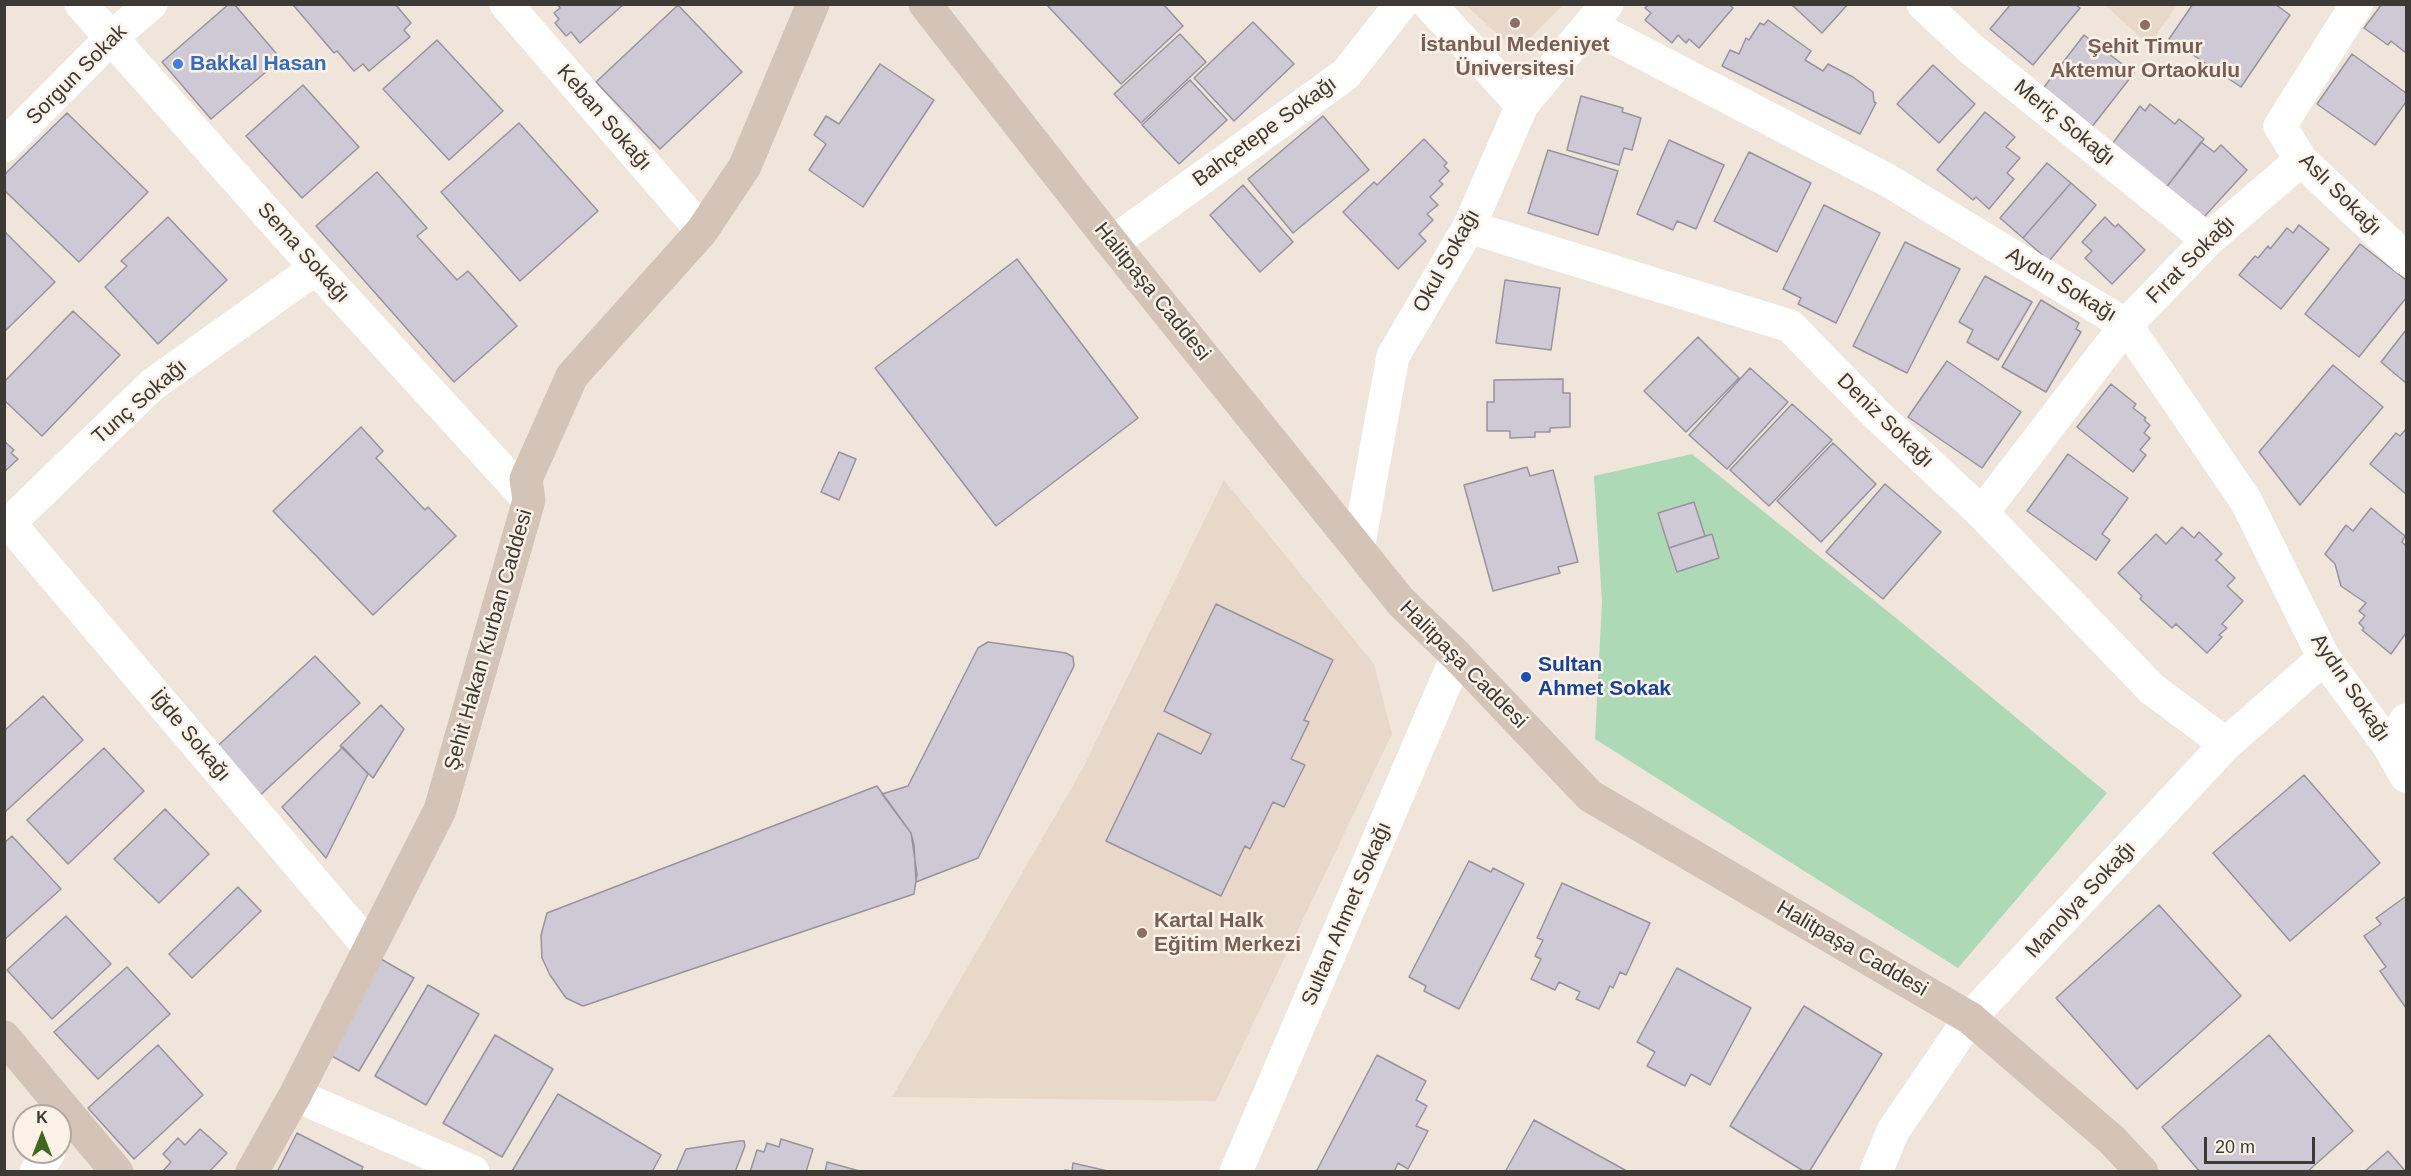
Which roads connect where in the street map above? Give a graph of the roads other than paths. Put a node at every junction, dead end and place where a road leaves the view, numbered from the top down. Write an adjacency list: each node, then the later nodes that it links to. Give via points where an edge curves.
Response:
1 (81, 4): 11 (street, Sema Sokağı)
2 (150, 4): 11 (street, Sorgun Sokak)
3 (506, 4): 16 (street, Keban Sokağı)
4 (813, 4): 16 (street, Şehit Hakan Kurban Caddesi, via 746,166)
5 (924, 4): 18 (street, Halitpaşa Caddesi)
6 (1401, 4): 18 (street, Bahçetepe Sokağı, via 1346,74)
7 (1429, 4): 12 (street)
8 (1923, 4): 17 (street, Meriç Sokağı, via 1970,48)
9 (2357, 4): 14 (street, Aslı Sokağı, via 2280,126)
10 (1599, 15): 12 (street, Okul Sokağı); 21 (street, Aydın Sokağı, via 1889,181)
11 (111, 38): 13 (street, Sorgun Sokak); 20 (street, Sema Sokağı)
12 (1522, 105): 15 (street, Okul Sokağı)
13 (4, 146)
14 (2301, 160): 17 (street, Fırat Sokağı); 19 (street, Aslı Sokağı)
15 (1469, 226): 23 (street, Deniz Sokağı, via 1790,326 1878,416); 25 (street, Okul Sokağı, via 1393,356)
16 (702, 231): 22 (street, Şehit Hakan Kurban Caddesi, via 572,376 526,479)
17 (2208, 240): 21 (street, Fırat Sokağı)
18 (1112, 243): 25 (street, Halitpaşa Caddesi)
19 (2406, 259)
20 (316, 268): 22 (street, Sema Sokağı); 24 (street, Tunç Sokağı, via 152,385)
21 (2126, 325): 23 (street, Fırat Sokağı); 27 (street, Aydın Sokağı, via 2246,501)
22 (529, 500): 31 (street, Şehit Hakan Kurban Caddesi, via 440,810)
23 (1982, 513): 29 (street, Deniz Sokağı, via 2152,689)
24 (7, 526): 31 (street, İğde Sokağı)
25 (1358, 549): 26 (street, Halitpaşa Caddesi, via 1401,602)
26 (1457, 656): 32 (street, Halitpaşa Caddesi, via 1590,796); 40 (street, Sultan Ahmet Sokağı)
27 (2324, 658): 28 (street, Aydın Sokağı); 29 (street, Manolya Sokağı)
28 (2398, 733): 30 (street, Aydın Sokağı)
29 (2226, 744): 32 (street, Manolya Sokağı)
30 (2406, 776)
31 (370, 948): 34 (street, Şehit Hakan Kurban Caddesi)
32 (1970, 1018): 41 (street, Manolya Sokağı, via 1893,1131); 42 (street, Halitpaşa Caddesi, via 2112,1140)
33 (4, 1037): 35 (street)
34 (295, 1095): 38 (street, Şehit Hakan Kurban Caddesi); 39 (street)
35 (50, 1104)
36 (72, 1132): 37 (street)
37 (117, 1172)
38 (252, 1172)
39 (473, 1172)
40 (1236, 1172)
41 (1876, 1172)
42 (2142, 1172)

